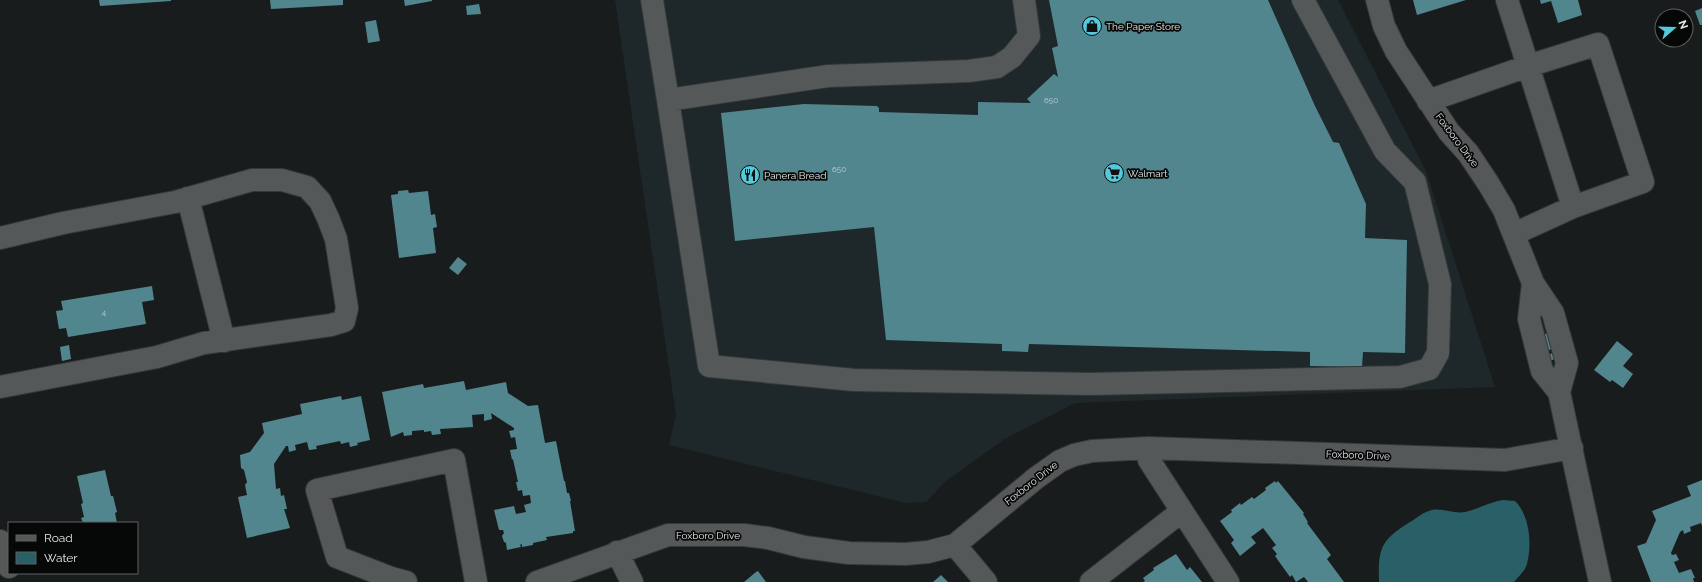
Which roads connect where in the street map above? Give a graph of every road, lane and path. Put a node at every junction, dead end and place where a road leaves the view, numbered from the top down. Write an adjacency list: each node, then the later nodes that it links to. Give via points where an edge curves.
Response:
1 (652, 0): 7 (street)
2 (1024, 0): 7 (street, via 1029,36 1012,57 998,67 969,71 828,76)
3 (1303, 0): 7 (street, via 1385,152 1415,182 1440,284 1438,353 1428,369 1400,377 1091,384 854,380 709,366)
4 (1377, 0): 8 (street, Foxboro Drive, via 1384,26 1396,51)
5 (1507, 0): 6 (street)
6 (1528, 66): 8 (street); 10 (street); 10 (street, via 1598,44 1643,182)
7 (668, 100)
8 (1428, 101): 11 (street, Foxboro Drive, via 1488,183)
9 (188, 198): 12 (street); 13 (street); 13 (street, via 252,180 282,180 307,187 320,201 336,239 347,308 344,321)
10 (1573, 207): 11 (street)
11 (1514, 234): 16 (street, Foxboro Drive, via 1533,283 1529,319 1542,371 1559,392)
12 (0, 238)
13 (224, 340): 14 (street, via 204,343 157,357)
14 (0, 387)
15 (1148, 448): 16 (street, Foxboro Drive, via 1505,460); 17 (street, via 1149,460); 19 (street, Foxboro Drive, via 1092,451 1074,454 1060,461)
16 (1572, 448): 29 (street, Foxboro Drive)
17 (1182, 511): 27 (street); 28 (street)
18 (0, 541): 21 (street)
19 (955, 545): 20 (street, Foxboro Drive, via 928,552 905,554 849,552 804,547 744,535 691,534 668,535); 26 (street)
20 (617, 552): 24 (street, Foxboro Drive); 25 (street)
21 (8, 563)
22 (406, 582): 23 (street, via 337,557 317,490 454,460)
23 (476, 582)
24 (537, 582)
25 (632, 582)
26 (986, 582)
27 (1091, 582)
28 (1228, 582)
29 (1600, 582)

